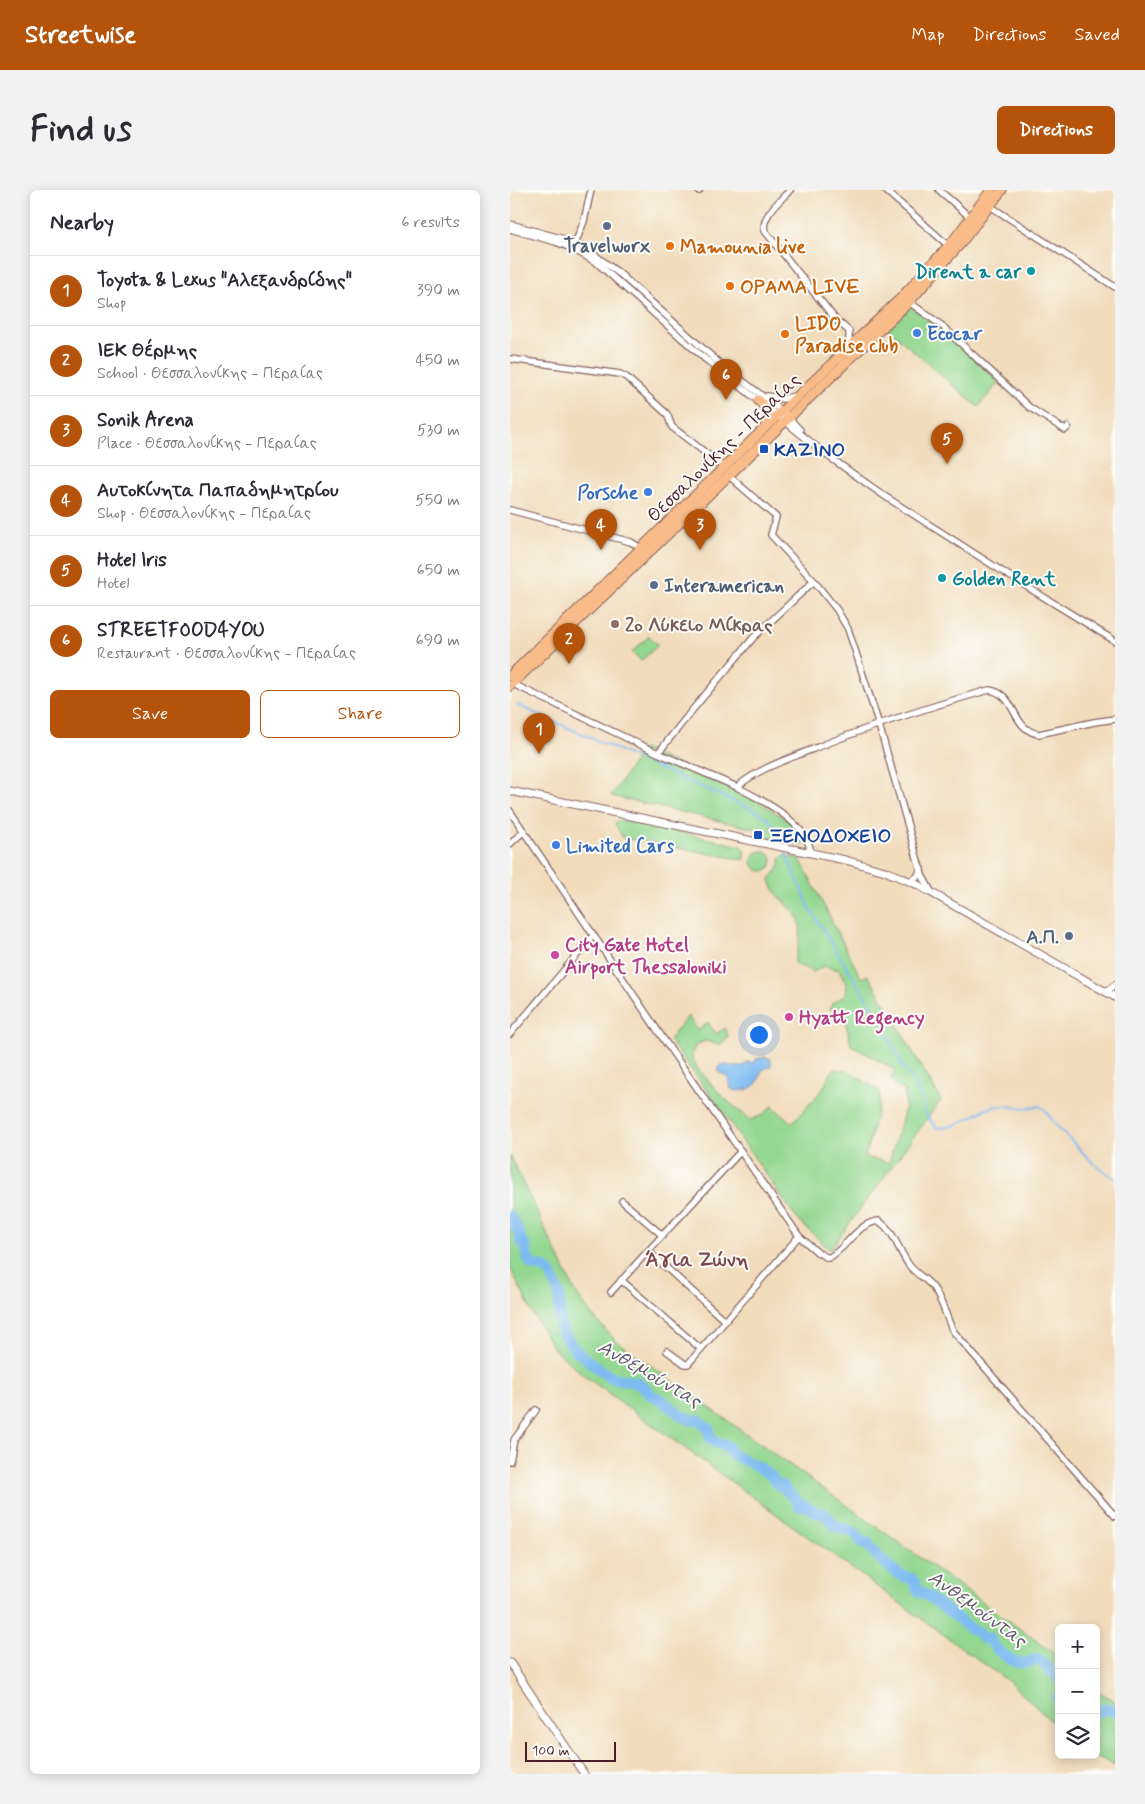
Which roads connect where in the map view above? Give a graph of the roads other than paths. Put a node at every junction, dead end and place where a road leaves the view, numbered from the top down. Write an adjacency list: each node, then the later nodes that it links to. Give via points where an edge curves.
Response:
1 (590, 190): 11 (street)
2 (790, 190): 15 (street, via 765,219 763,227 836,320 849,331)
3 (885, 190): 12 (street)
4 (939, 190): 8 (street)
5 (991, 190): 8 (main road, Θεσσαλονίκης - Περαίας)
6 (1002, 190): 7 (main road, Θεσσαλονίκης - Περαίας)
7 (990, 206): 13 (street); 14 (main road, Θεσσαλονίκης - Περαίας)
8 (972, 218): 12 (main road, Θεσσαλονίκης - Περαίας)
9 (510, 224): 11 (street)
10 (510, 229): 18 (street, via 556,242 596,262 704,358)
11 (576, 244): 18 (street, via 606,263)
12 (949, 246): 15 (main road, Θεσσαλονίκης - Περαίας)
13 (1115, 287)
14 (909, 302): 19 (main road, Θεσσαλονίκης - Περαίας); 20 (street, via 941,325 1029,407 1065,430)
15 (849, 349): 17 (main road, Θεσσαλονίκης - Περαίας)
16 (510, 359): 22 (street, via 623,375 667,414 678,432)
17 (801, 394): 18 (street, via 783,399); 19 (main road, Θεσσαλονίκης - Περαίας)
18 (760, 397): 19 (street); 21 (main road, via 768,412)
19 (783, 416): 21 (main road, Θεσσαλονίκης - Περαίας); 22 (main road, Θεσσαλονίκης - Περαίας); 26 (street, via 828,456 886,497)
20 (1068, 427)
21 (764, 429): 22 (main road, Θεσσαλονίκης - Περαίας)
22 (726, 471): 24 (main road, Θεσσαλονίκης - Περαίας); 25 (street, via 776,517 772,535); 27 (main road, Θεσσαλονίκης - Περαίας)
23 (510, 510): 24 (street, via 631,542)
24 (641, 548): 27 (main road, Θεσσαλονίκης - Περαίας)
25 (814, 581): 29 (street, via 848,629); 30 (street, via 754,637)
26 (1115, 641)
27 (511, 682): 30 (street)
28 (1115, 719): 29 (street, via 1034,733 1021,722 1004,695 989,690)
29 (879, 725): 31 (street, via 767,768); 37 (street)
30 (658, 754): 31 (street)
31 (737, 787): 36 (street, via 793,822 808,841)
32 (510, 791): 36 (street)
33 (510, 810): 34 (street)
34 (524, 831): 35 (street); 40 (street)
35 (510, 844)
36 (811, 853): 38 (street, via 885,870)
37 (921, 869): 38 (street); 39 (street)
38 (910, 881): 39 (street)
39 (932, 893): 42 (street)
40 (594, 936): 44 (street); 45 (street)
41 (1115, 986): 42 (street)
42 (1106, 992): 43 (street)
43 (1115, 998)
44 (510, 1034)
45 (741, 1151): 47 (street); 48 (street)
46 (622, 1201): 47 (street)
47 (662, 1235): 49 (street)
48 (799, 1236): 52 (street); 57 (street, via 828,1258 872,1222 879,1221 885,1225 909,1266 934,1288 954,1331)
49 (648, 1251): 50 (street); 52 (street)
50 (621, 1280): 51 (street); 53 (street)
51 (611, 1292)
52 (725, 1321): 53 (street)
53 (701, 1350): 54 (street, via 686,1364)
54 (667, 1351)
55 (536, 1410): 56 (street, via 514,1440)
56 (510, 1461)
57 (1115, 1516)
58 (510, 1663): 59 (street)
59 (584, 1774)

